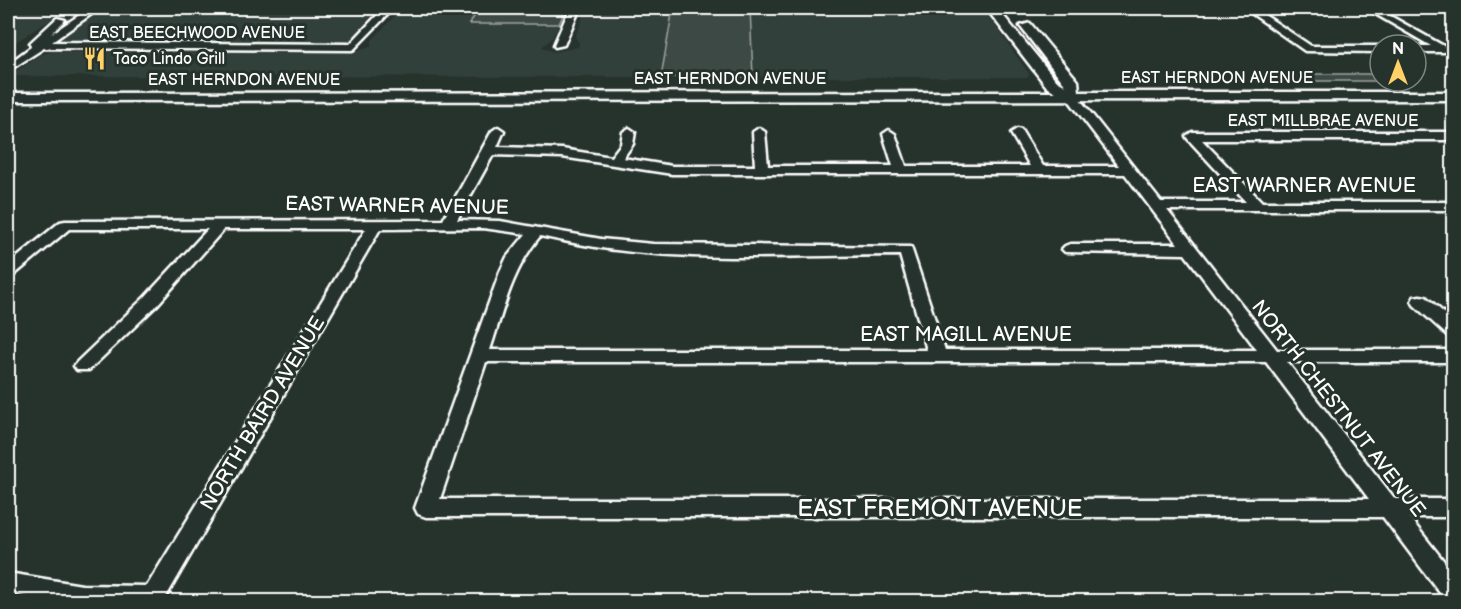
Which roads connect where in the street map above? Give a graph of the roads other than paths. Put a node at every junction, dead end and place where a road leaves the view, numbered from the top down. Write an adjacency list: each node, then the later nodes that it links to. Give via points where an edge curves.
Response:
1 (80, 8): 9 (street)
2 (95, 8): 13 (street)
3 (389, 8): 13 (street, EAST BEECHWOOD AVENUE, via 353,47)
4 (574, 8): 12 (street)
5 (991, 8): 18 (main road, NORTH CHESTNUT AVENUE)
6 (1000, 8): 21 (main road, NORTH CHESTNUT AVENUE, via 1018,18)
7 (1249, 8): 14 (street, via 1309,49)
8 (1370, 8): 10 (street)
9 (60, 20): 13 (street, via 34,45); 16 (street)
10 (1415, 33)
11 (1428, 40): 15 (street, via 1444,49)
12 (559, 45)
13 (40, 46): 17 (street)
14 (1368, 49)
15 (1428, 49)
16 (8, 56)
17 (8, 68)
18 (1052, 84): 20 (main road, EAST HERNDON AVENUE); 21 (main road, NORTH CHESTNUT AVENUE)
19 (1454, 85): 21 (main road, EAST HERNDON AVENUE)
20 (8, 86)
21 (1072, 90): 22 (main road, EAST HERNDON AVENUE); 23 (main road, EAST HERNDON AVENUE); 33 (street, NORTH CHESTNUT AVENUE)
22 (1454, 96)
23 (8, 97)
24 (498, 131): 30 (street)
25 (629, 132): 31 (street, via 627,144)
26 (759, 132): 34 (street)
27 (1017, 133): 32 (street)
28 (889, 134): 35 (street)
29 (1454, 136): 37 (street, EAST MILLBRAE AVENUE, via 1192,136)
30 (490, 151): 31 (street, via 562,153); 39 (street, via 466,186)
31 (614, 162): 34 (street, via 672,170)
32 (1039, 170): 33 (street); 35 (street)
33 (1128, 170): 36 (street, NORTH CHESTNUT AVENUE)
34 (762, 171): 35 (street)
35 (901, 171)
36 (1155, 206): 37 (street, EAST WARNER AVENUE); 44 (street, NORTH CHESTNUT AVENUE)
37 (1258, 206): 38 (street, EAST WARNER AVENUE)
38 (1454, 206)
39 (448, 224): 41 (street, EAST WARNER AVENUE); 42 (street, EAST WARNER AVENUE)
40 (220, 225): 41 (street, EAST WARNER AVENUE); 45 (street, EAST WARNER AVENUE, via 65,225); 52 (street, via 151,301)
41 (375, 225): 57 (street, NORTH BAIRD AVENUE)
42 (536, 231): 48 (street, via 508,272); 51 (street, EAST WARNER AVENUE, via 647,248 906,250)
43 (1070, 249): 44 (street)
44 (1189, 249): 49 (street, NORTH CHESTNUT AVENUE)
45 (8, 272)
46 (1420, 301): 47 (street)
47 (1454, 332)
48 (478, 356): 51 (street, EAST MAGILL AVENUE); 53 (street, EAST FREMONT AVENUE, via 426,508)
49 (1271, 356): 50 (street, EAST MAGILL AVENUE); 51 (street, EAST MAGILL AVENUE); 53 (street, NORTH CHESTNUT AVENUE)
50 (1454, 356)
51 (938, 357)
52 (83, 366)
53 (1387, 508): 54 (street, EAST FREMONT AVENUE); 56 (street, NORTH CHESTNUT AVENUE)
54 (1454, 508)
55 (8, 583): 57 (street, via 82,596)
56 (1454, 593)
57 (151, 599)

